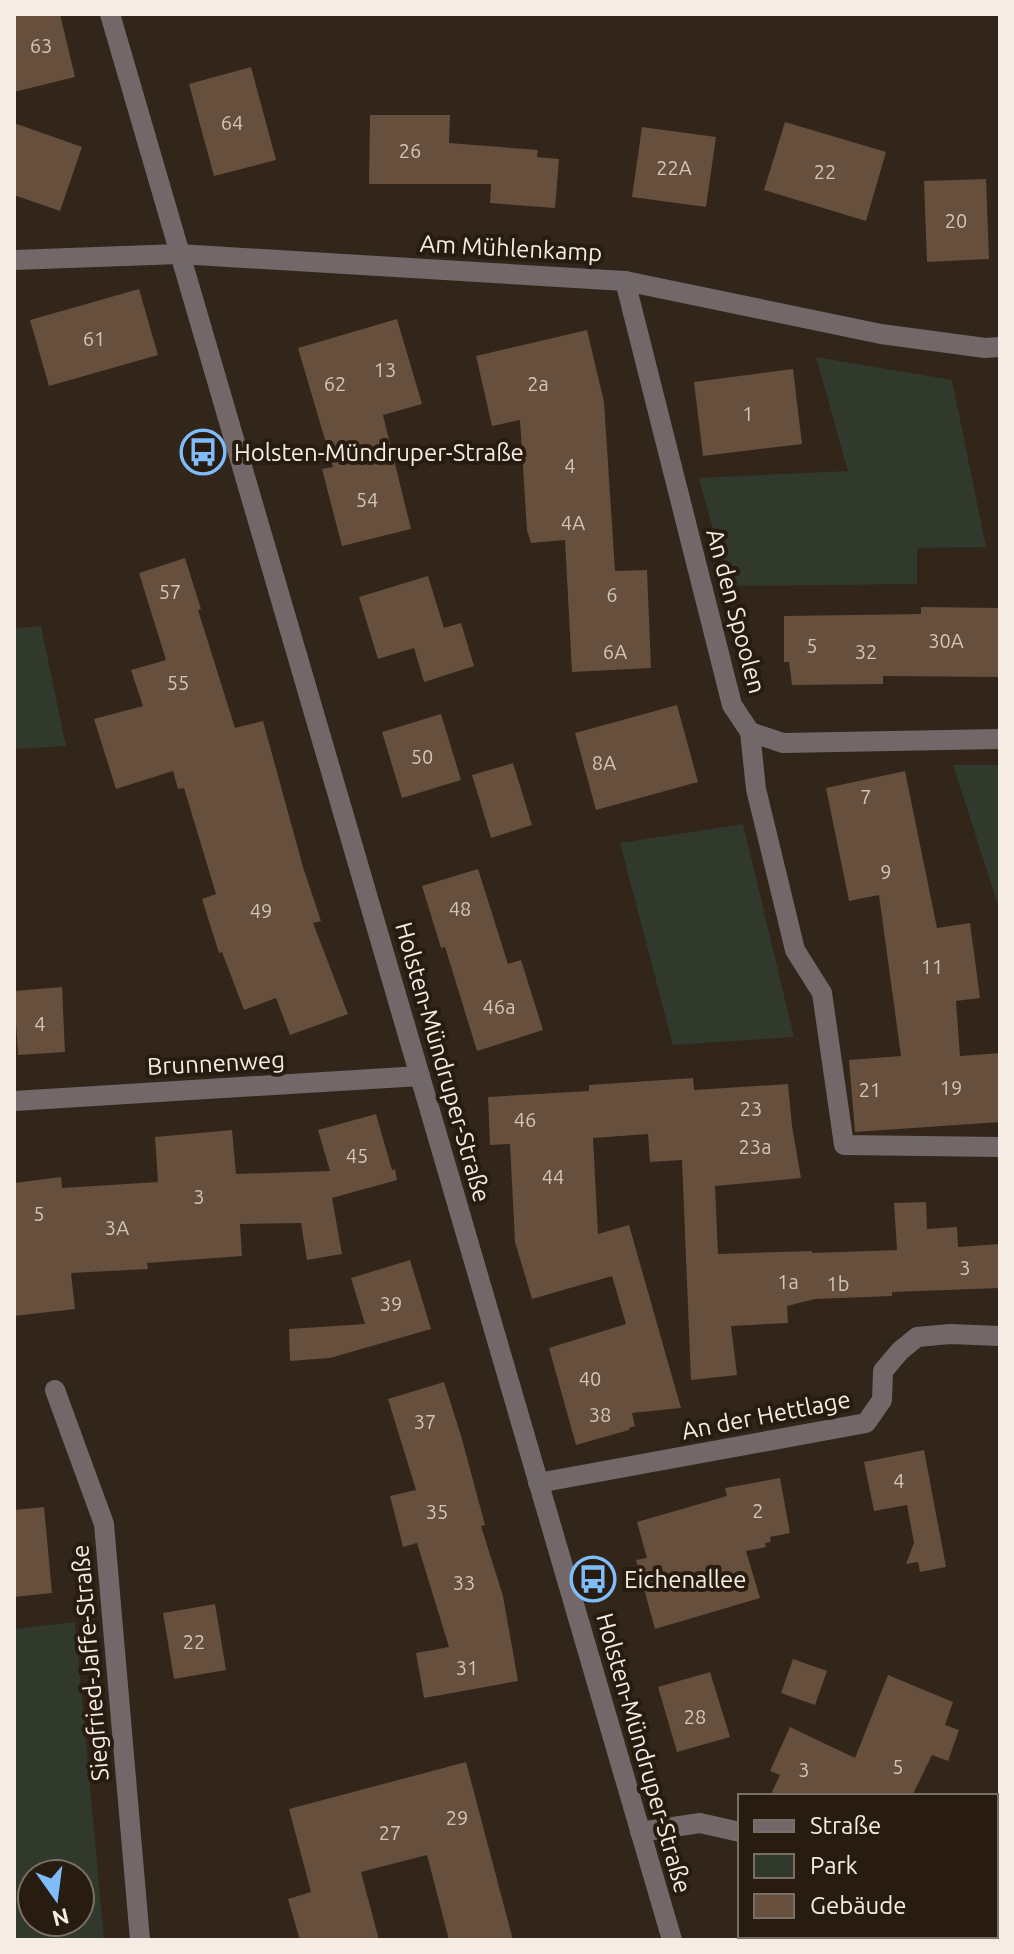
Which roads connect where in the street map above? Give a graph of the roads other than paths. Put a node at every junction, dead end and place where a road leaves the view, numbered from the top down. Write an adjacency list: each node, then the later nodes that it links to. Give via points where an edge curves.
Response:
1 (110, 14): 2 (street, Holsten-Mündruper-Straße)
2 (179, 254): 3 (street, Am Mühlenkamp); 4 (street, Am Mühlenkamp); 8 (street, Holsten-Mündruper-Straße)
3 (14, 260)
4 (625, 281): 5 (street, Am Mühlenkamp, via 881,334); 6 (street, An den Spoolen, via 732,705)
5 (1000, 347)
6 (750, 732): 7 (street, via 783,743); 10 (street, An den Spoolen, via 756,789 795,950 822,993 844,1145)
7 (1000, 739)
8 (420, 1076): 9 (street, Brunnenweg); 13 (street, Holsten-Mündruper-Straße)
9 (14, 1101)
10 (1000, 1147)
11 (1000, 1336): 13 (street, An der Hettlage, via 917,1337 883,1371 882,1400 866,1423)
12 (55, 1390): 16 (street, Siegfried-Jaffe-Straße, via 104,1524)
13 (538, 1483): 14 (street, Holsten-Mündruper-Straße)
14 (640, 1832): 15 (street, via 700,1823); 17 (street, Holsten-Mündruper-Straße)
15 (738, 1832)
16 (140, 1940)
17 (672, 1940)

